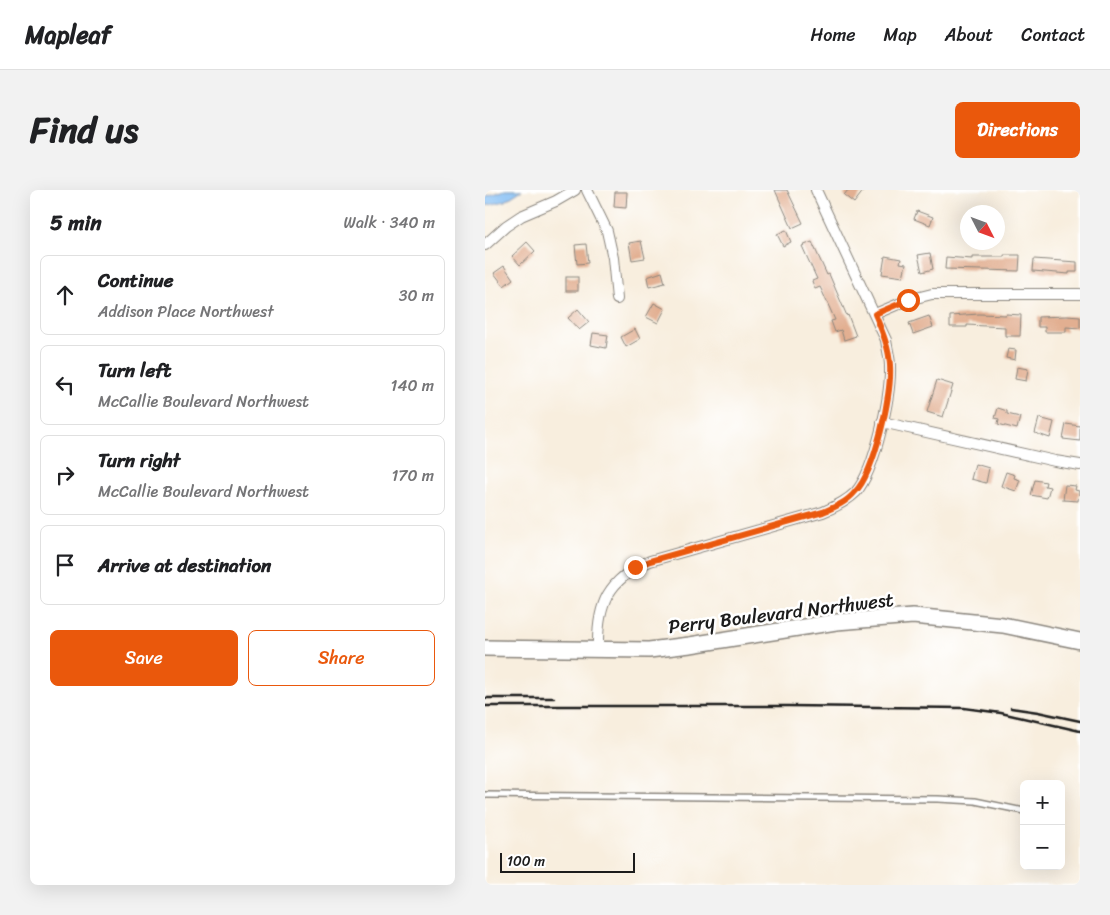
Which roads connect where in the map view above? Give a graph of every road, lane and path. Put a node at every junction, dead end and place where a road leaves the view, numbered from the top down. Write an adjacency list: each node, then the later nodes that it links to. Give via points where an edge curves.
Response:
1 (575, 190): 4 (street, via 513,221)
2 (587, 190): 6 (street, via 607,231)
3 (816, 190): 7 (street)
4 (485, 245)
5 (1080, 294): 7 (street, via 932,294)
6 (617, 298)
7 (875, 314): 8 (street, via 886,340 890,365)
8 (882, 422): 9 (street); 12 (street, via 867,475 840,505 650,561 625,574 602,606)
9 (1080, 465)
10 (1080, 641): 12 (street, Perry Boulevard Northwest, via 1003,625 913,616 836,622 649,650)
11 (485, 648): 12 (street, Perry Boulevard Northwest)
12 (598, 648)
13 (485, 795): 14 (lane, via 938,798)
14 (1020, 810)

